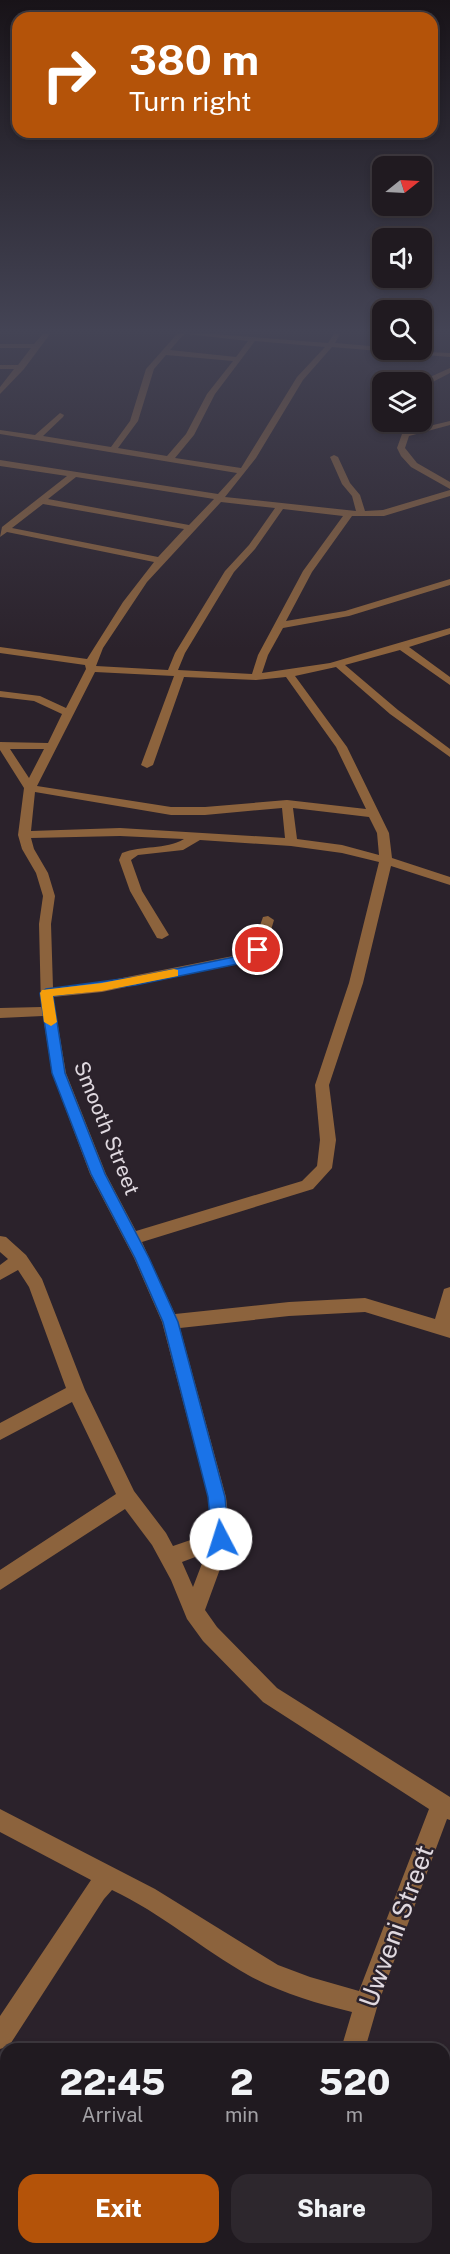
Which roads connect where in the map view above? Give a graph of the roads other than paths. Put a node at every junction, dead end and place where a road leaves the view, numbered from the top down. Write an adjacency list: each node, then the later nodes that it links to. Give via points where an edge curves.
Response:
1 (44, 439): 6 (street)
2 (121, 439): 6 (street)
3 (186, 439): 8 (street)
4 (266, 439): 10 (street)
5 (404, 439): 12 (street, via 401,448 407,461)
6 (112, 451): 8 (street)
7 (334, 457): 18 (street, via 346,484 356,495)
8 (169, 459): 10 (street)
9 (0, 463): 11 (street)
10 (243, 471): 14 (street)
11 (76, 473): 14 (street); 15 (street)
12 (450, 486)
13 (450, 493): 18 (street, via 384,513)
14 (220, 498): 16 (street); 19 (street)
15 (42, 501): 19 (street); 20 (street)
16 (282, 505): 17 (street); 29 (street, via 230,570 180,653)
17 (348, 514): 18 (street); 23 (street, via 308,571)
18 (361, 514)
19 (192, 528): 21 (street)
20 (3, 532): 21 (street)
21 (160, 560): 28 (street, via 98,648)
22 (450, 582): 23 (street, via 372,608 314,622)
23 (281, 625): 31 (street)
24 (450, 631): 25 (street)
25 (402, 646): 27 (street); 32 (street)
26 (0, 650): 28 (street)
27 (337, 663): 30 (street); 39 (street)
28 (91, 666): 29 (street); 35 (street)
29 (176, 673): 31 (street); 40 (street)
30 (288, 673): 31 (street); 43 (street, via 341,747)
31 (256, 676)
32 (450, 682)
33 (0, 694): 34 (street)
34 (36, 698): 35 (street); 36 (street)
35 (76, 698): 36 (street)
36 (69, 713): 38 (street)
37 (1, 745): 38 (street); 41 (street)
38 (52, 746): 41 (street)
39 (450, 754)
40 (147, 765)
41 (30, 788): 42 (street, via 171,811); 44 (street)
42 (287, 804): 43 (street); 46 (street)
43 (374, 814): 47 (street, via 383,833)
44 (24, 835): 45 (street, via 120,832); 51 (street, Smooth Street, via 49,896 45,924)
45 (196, 837): 46 (street); 50 (street, via 179,847 126,856 136,891)
46 (291, 842): 47 (street)
47 (386, 860): 48 (street); 54 (street, via 356,983 322,1085 328,1140 324,1168 307,1185)
48 (450, 881)
49 (268, 920): 51 (street, via 258,950 247,958 113,985)
50 (162, 935)
51 (46, 993): 52 (street, Smooth Street)
52 (49, 1011): 53 (street); 54 (street, Smooth Street, via 59,1073 98,1174)
53 (0, 1013)
54 (132, 1239): 59 (street, Smooth Street)
55 (0, 1242): 56 (street)
56 (20, 1260): 57 (street); 61 (street, via 36,1284)
57 (0, 1273)
58 (450, 1294): 60 (street)
59 (171, 1322): 60 (street, via 365,1305); 64 (street, Smooth Street, via 217,1497)
60 (446, 1329)
61 (76, 1391): 62 (street); 63 (street)
62 (0, 1432)
63 (127, 1497): 65 (street); 66 (street)
64 (221, 1539): 65 (street); 67 (street, Smooth Street)
65 (168, 1557): 67 (street)
66 (0, 1581)
67 (194, 1612): 68 (street, via 210,1634 270,1695)
68 (446, 1806): 71 (street, Uwveni Street)
69 (0, 1820): 70 (street)
70 (109, 1877): 71 (street, via 136,1889 259,1968 317,1993); 72 (street, via 91,1898)
71 (366, 2004): 73 (street, Uwveni Street)
72 (0, 2037)
73 (355, 2043)

